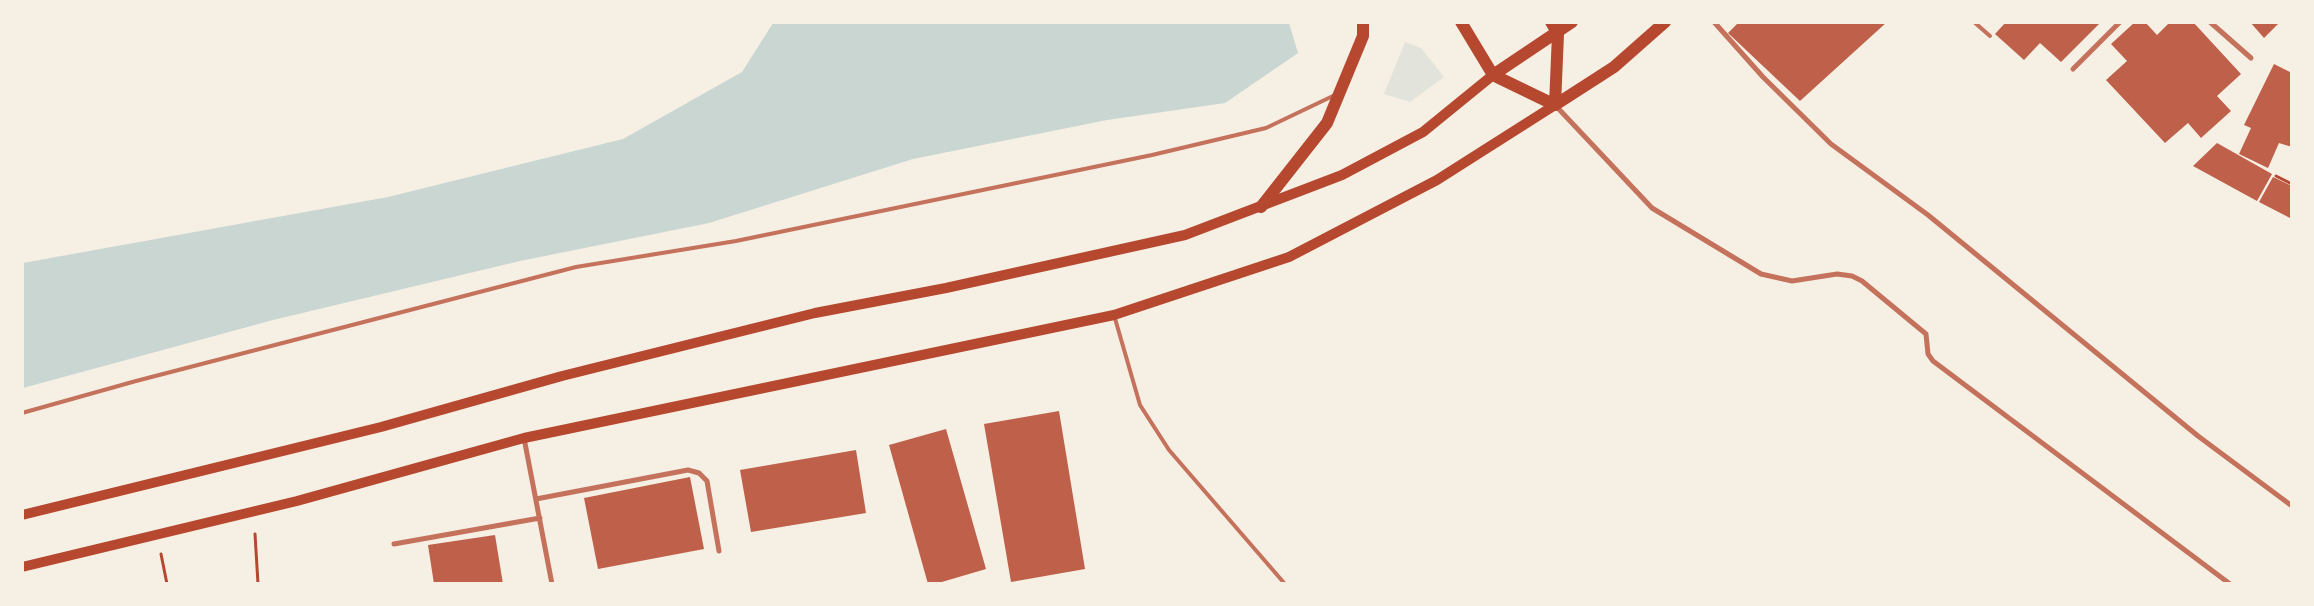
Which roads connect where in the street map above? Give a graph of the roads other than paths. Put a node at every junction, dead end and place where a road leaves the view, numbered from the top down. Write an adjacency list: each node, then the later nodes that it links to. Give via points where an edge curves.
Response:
1 (1363, 22): 15 (main road, via 1363,36)
2 (1461, 22): 14 (main road)
3 (1551, 22): 10 (main road)
4 (1572, 22): 10 (main road)
5 (1665, 22): 16 (main road, via 1614,67)
6 (1714, 22): 22 (street, via 1763,77 1831,144 1928,215 2198,436)
7 (1974, 22): 11 (lane)
8 (2120, 22): 13 (street)
9 (2210, 22): 12 (street)
10 (1558, 34): 14 (main road); 16 (main road)
11 (1990, 36)
12 (2251, 58)
13 (2073, 69)
14 (1493, 75): 16 (main road); 17 (main road, via 1423,132 1342,175)
15 (1339, 93): 17 (main road, via 1327,123); 19 (lane, via 1266,128 1152,155 736,241 576,267)
16 (1554, 104): 18 (main road, via 1437,180 1289,257); 30 (street, via 1652,208 1761,274 1792,281 1837,274 1862,281 1926,334 1928,354 1933,361)
17 (1261, 207): 23 (main road, via 1184,235 946,288 815,312 562,376 381,427)
18 (1114, 315): 20 (main road); 29 (lane, via 1140,405 1169,450)
19 (22, 413)
20 (524, 438): 21 (street); 27 (main road, via 254,511)
21 (536, 499): 24 (street); 26 (street, via 688,470 699,473 707,481)
22 (2292, 506)
23 (22, 515)
24 (540, 518): 25 (street); 28 (street)
25 (394, 544)
26 (719, 551)
27 (22, 567)
28 (552, 584)
29 (1285, 584)
30 (2230, 584)

